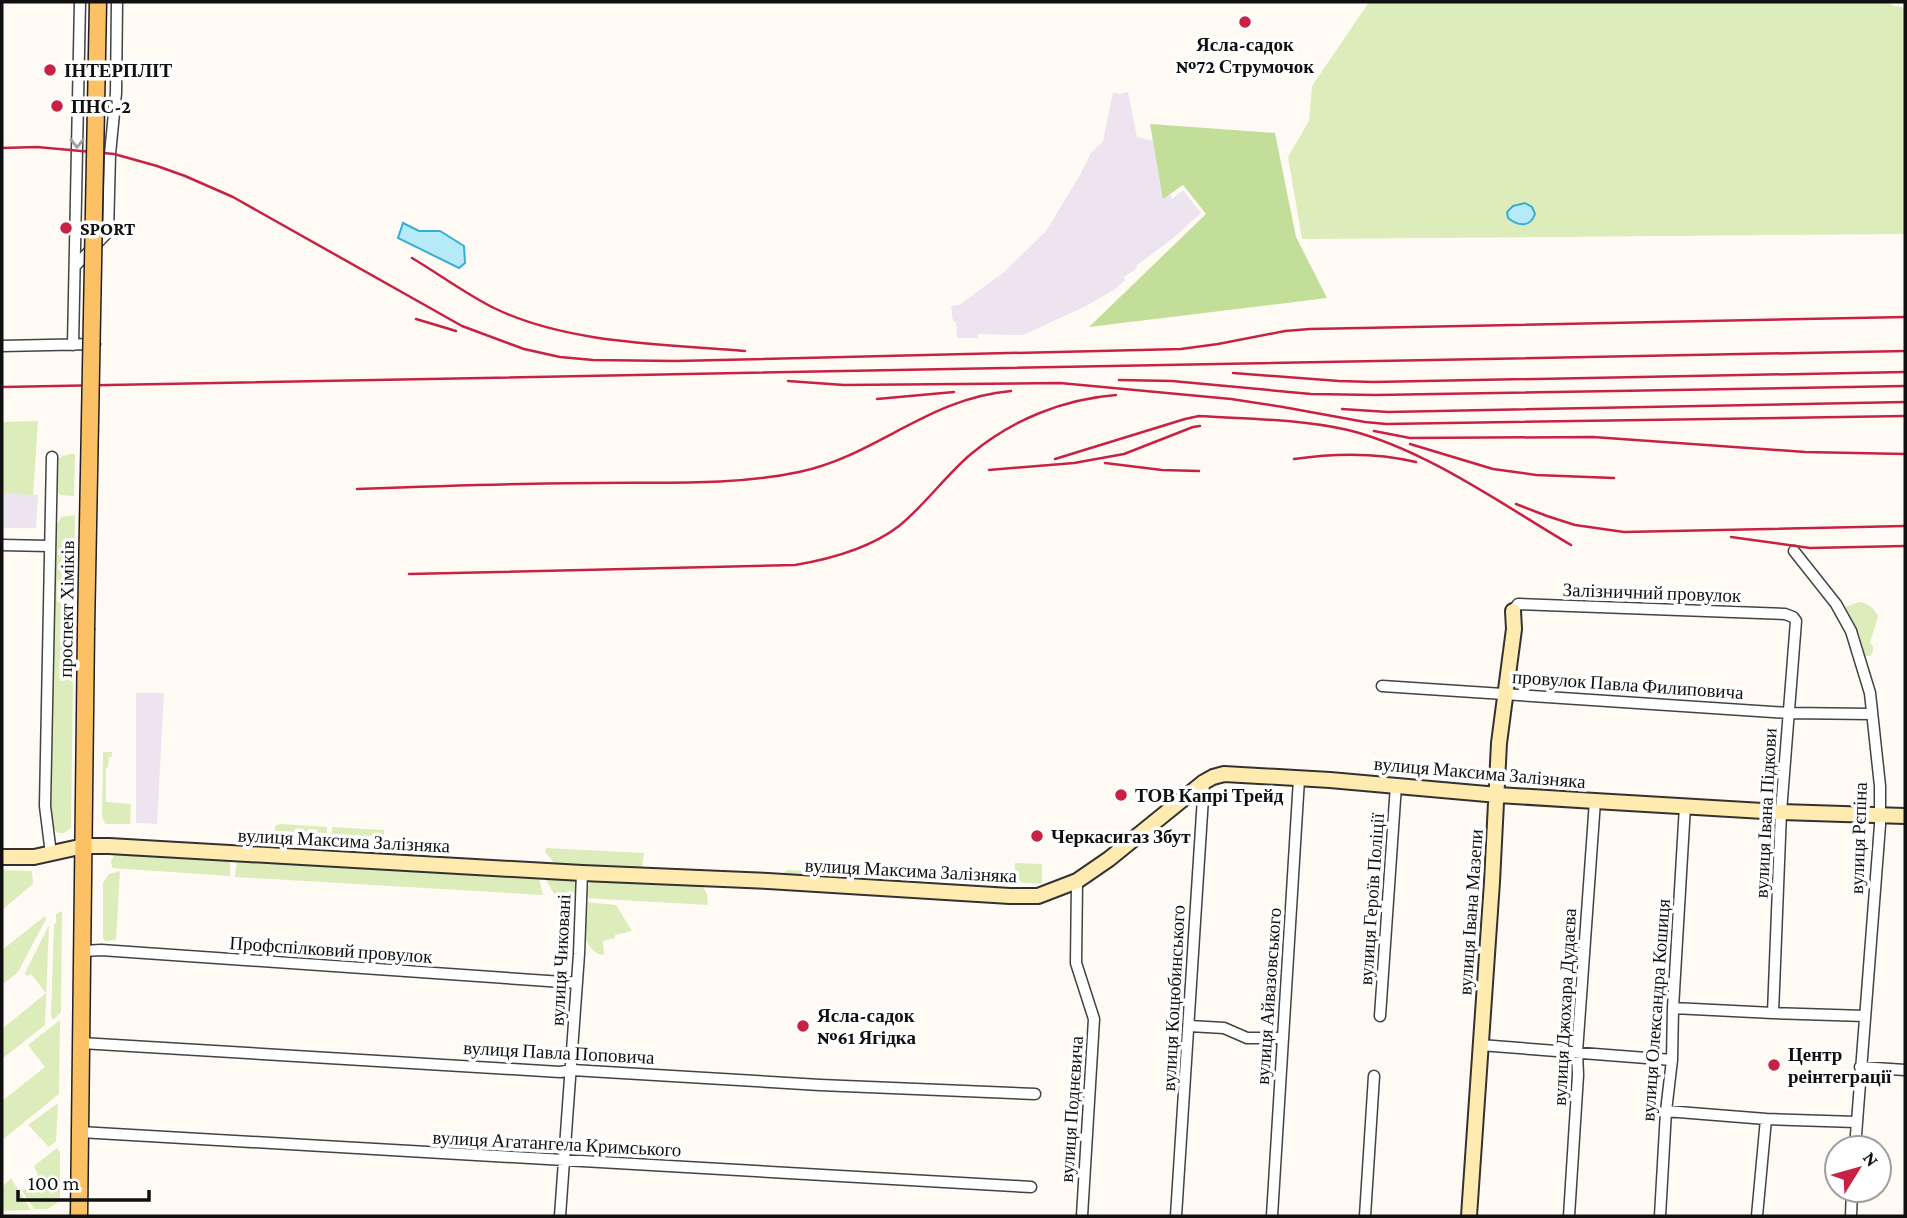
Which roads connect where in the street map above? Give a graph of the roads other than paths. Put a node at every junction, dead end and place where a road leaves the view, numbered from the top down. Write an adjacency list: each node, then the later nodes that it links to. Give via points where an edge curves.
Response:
1 (80, 2): 5 (street)
2 (98, 2): 31 (main road, проспект Хіміків, bridge)
3 (117, 2): 4 (street)
4 (117, 52): 5 (street); 6 (street, via 108,232)
5 (79, 53): 7 (street, one-way to 7)
6 (97, 243): 7 (street); 8 (street)
7 (75, 267): 9 (street)
8 (95, 313): 9 (street); 10 (street, via 95,344)
9 (74, 316): 10 (street)
10 (73, 345): 11 (street)
11 (2, 346)
12 (52, 457): 14 (street, проспект Хіміків)
13 (2, 545): 14 (street)
14 (49, 546): 32 (street, проспект Хіміків, via 46,806)
15 (1794, 551): 21 (street, вулиця Рєпіна, via 1851,631 1870,693)
16 (1513, 611): 17 (street, Залізничний провулок, via 1518,604); 19 (main road, вулиця Івана Мазепи)
17 (1793, 617): 20 (street, вулиця Івана Підкови)
18 (1382, 686): 19 (street, провулок Павла Филиповича)
19 (1506, 693): 20 (street, провулок Павла Филиповича); 25 (main road, вулиця Івана Мазепи)
20 (1789, 713): 21 (street, провулок Павла Филиповича); 28 (street, вулиця Івана Підкови)
21 (1871, 714): 29 (street, вулиця Рєпіна)
22 (1299, 779): 23 (main road, вулиця Максима Залізняка, via 1224,774); 24 (main road, вулиця Максима Залізняка); 43 (street, вулиця Айвазовського)
23 (1204, 782): 35 (main road, вулиця Максима Залізняка); 42 (street, вулиця Коцюбинського)
24 (1396, 785): 25 (main road, вулиця Максима Залізняка); 40 (street, вулиця Героїв Поліції)
25 (1498, 795): 26 (main road, вулиця Максима Залізняка); 45 (main road, вулиця Івана Мазепи)
26 (1595, 801): 27 (main road, вулиця Максима Залізняка); 46 (street, вулиця Джохара Дудаєва)
27 (1685, 806): 28 (main road, вулиця Максима Залізняка); 38 (street, вулиця Олександра Кошиця)
28 (1781, 811): 29 (main road, вулиця Максима Залізняка); 39 (street, вулиця Івана Підкови)
29 (1879, 816): 30 (main road, вулиця Максима Залізняка); 41 (street, вулиця Рєпіна)
30 (1905, 816)
31 (84, 846): 32 (main road, вулиця Максима Залізняка); 34 (main road, вулиця Максима Залізняка); 36 (main road, проспект Хіміків)
32 (51, 853): 33 (main road, вулиця Максима Залізняка)
33 (2, 857)
34 (582, 873): 35 (main road, вулиця Максима Залізняка, via 1010,896 1038,896); 37 (street, вулиця Чиковані)
35 (1077, 881): 62 (street, вулиця Поднєвича, via 1076,963 1094,1019)
36 (83, 951): 37 (street, Профспілковий провулок); 44 (main road, проспект Хіміків)
37 (578, 983): 49 (street, вулиця Чиковані)
38 (1673, 1008): 39 (street); 47 (street, вулиця Олександра Кошиця)
39 (1773, 1013): 41 (street)
40 (1380, 1016)
41 (1865, 1016): 48 (street, вулиця Рєпіна)
42 (1189, 1027): 43 (street, via 1224,1028 1247,1038); 63 (street, вулиця Коцюбинського)
43 (1283, 1038): 64 (street, вулиця Айвазовського)
44 (81, 1042): 49 (street, вулиця Павла Поповича); 56 (main road, проспект Хіміків)
45 (1480, 1045): 46 (street); 66 (main road, вулиця Івана Мазепи)
46 (1577, 1052): 47 (street); 67 (street, вулиця Джохара Дудаєва)
47 (1672, 1059): 53 (street, вулиця Олександра Кошиця)
48 (1860, 1067): 50 (street); 55 (street, вулиця Рєпіна)
49 (572, 1070): 52 (street, вулиця Павла Поповича); 58 (street, вулиця Чиковані)
50 (1905, 1070)
51 (1374, 1076): 65 (street)
52 (1035, 1094)
53 (1666, 1111): 54 (street); 68 (street, вулиця Олександра Кошиця)
54 (1766, 1119): 55 (street); 69 (street)
55 (1856, 1122): 57 (street, вулиця Рєпіна)
56 (80, 1132): 58 (street, вулиця Агатангела Кримського); 60 (main road, проспект Хіміків)
57 (1855, 1134)
58 (564, 1161): 59 (street, вулиця Агатангела Кримського); 61 (street, вулиця Чиковані)
59 (1031, 1187)
60 (79, 1216)
61 (560, 1216)
62 (1082, 1216)
63 (1176, 1216)
64 (1272, 1216)
65 (1365, 1216)
66 (1469, 1216)
67 (1569, 1216)
68 (1660, 1216)
69 (1757, 1216)

